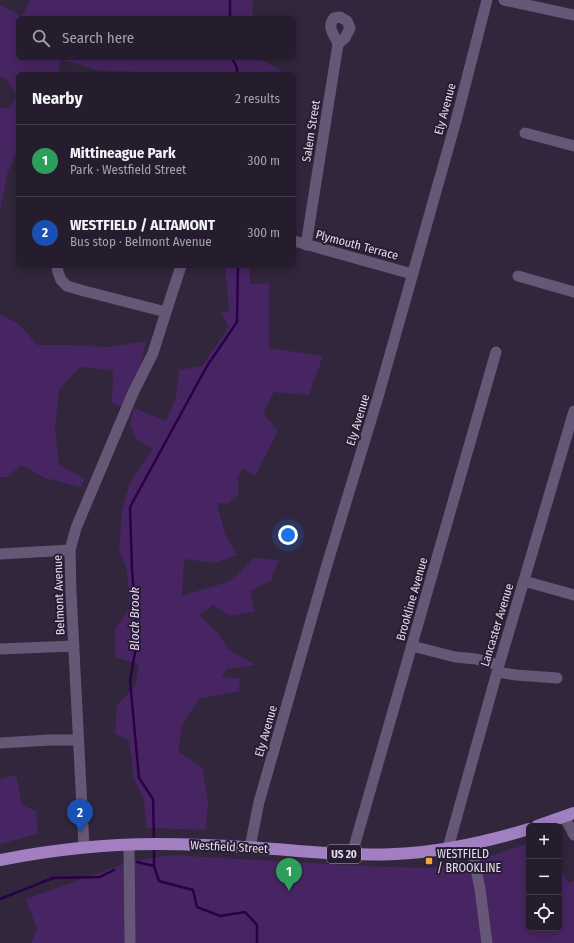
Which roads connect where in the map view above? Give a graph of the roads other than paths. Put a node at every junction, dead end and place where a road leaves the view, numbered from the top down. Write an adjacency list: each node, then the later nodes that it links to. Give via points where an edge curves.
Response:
1 (487, 0): 11 (street, Ely Avenue)
2 (504, 0): 3 (street)
3 (574, 15)
4 (338, 44): 8 (street, Salem Street)
5 (525, 133): 6 (street)
6 (574, 146)
7 (296, 242): 8 (street, Plymouth Terrace)
8 (306, 245): 11 (street, Plymouth Terrace)
9 (57, 268): 14 (street, via 59,276 67,286)
10 (179, 268): 14 (street, Belmont Avenue)
11 (412, 274): 35 (street, Ely Avenue, via 259,802)
12 (518, 276): 13 (street)
13 (574, 292)
14 (166, 312): 17 (street, Belmont Avenue, via 153,353 107,454 76,528)
15 (496, 352): 22 (street, Brookline Avenue)
16 (574, 411): 19 (street, Lancaster Avenue)
17 (70, 550): 18 (street); 21 (street, Belmont Avenue)
18 (0, 554)
19 (524, 581): 20 (street); 24 (street, Lancaster Avenue)
20 (574, 595)
21 (74, 646): 23 (street); 26 (street, Belmont Avenue)
22 (412, 646): 24 (street, via 455,658 476,659); 37 (street, Brookline Avenue)
23 (0, 649)
24 (498, 668): 25 (street, via 516,675); 36 (street, Lancaster Avenue)
25 (557, 678)
26 (78, 740): 27 (street); 34 (street, Belmont Avenue)
27 (0, 743)
28 (569, 815): 29 (main road); 31 (street)
29 (546, 823)
30 (526, 830): 32 (main road, Westfield Street / US 20)
31 (574, 835)
32 (471, 844): 36 (main road, Westfield Street / US 20); 40 (street)
33 (129, 845): 34 (main road, Westfield Street / US 20); 35 (main road, Westfield Street / US 20); 39 (street)
34 (84, 847): 38 (main road, Westfield Street / US 20)
35 (250, 847): 37 (main road, Westfield Street / US 20)
36 (448, 848): 37 (main road, Westfield Street / US 20, via 397,854)
37 (352, 854)
38 (0, 860)
39 (130, 943)
40 (487, 943)

